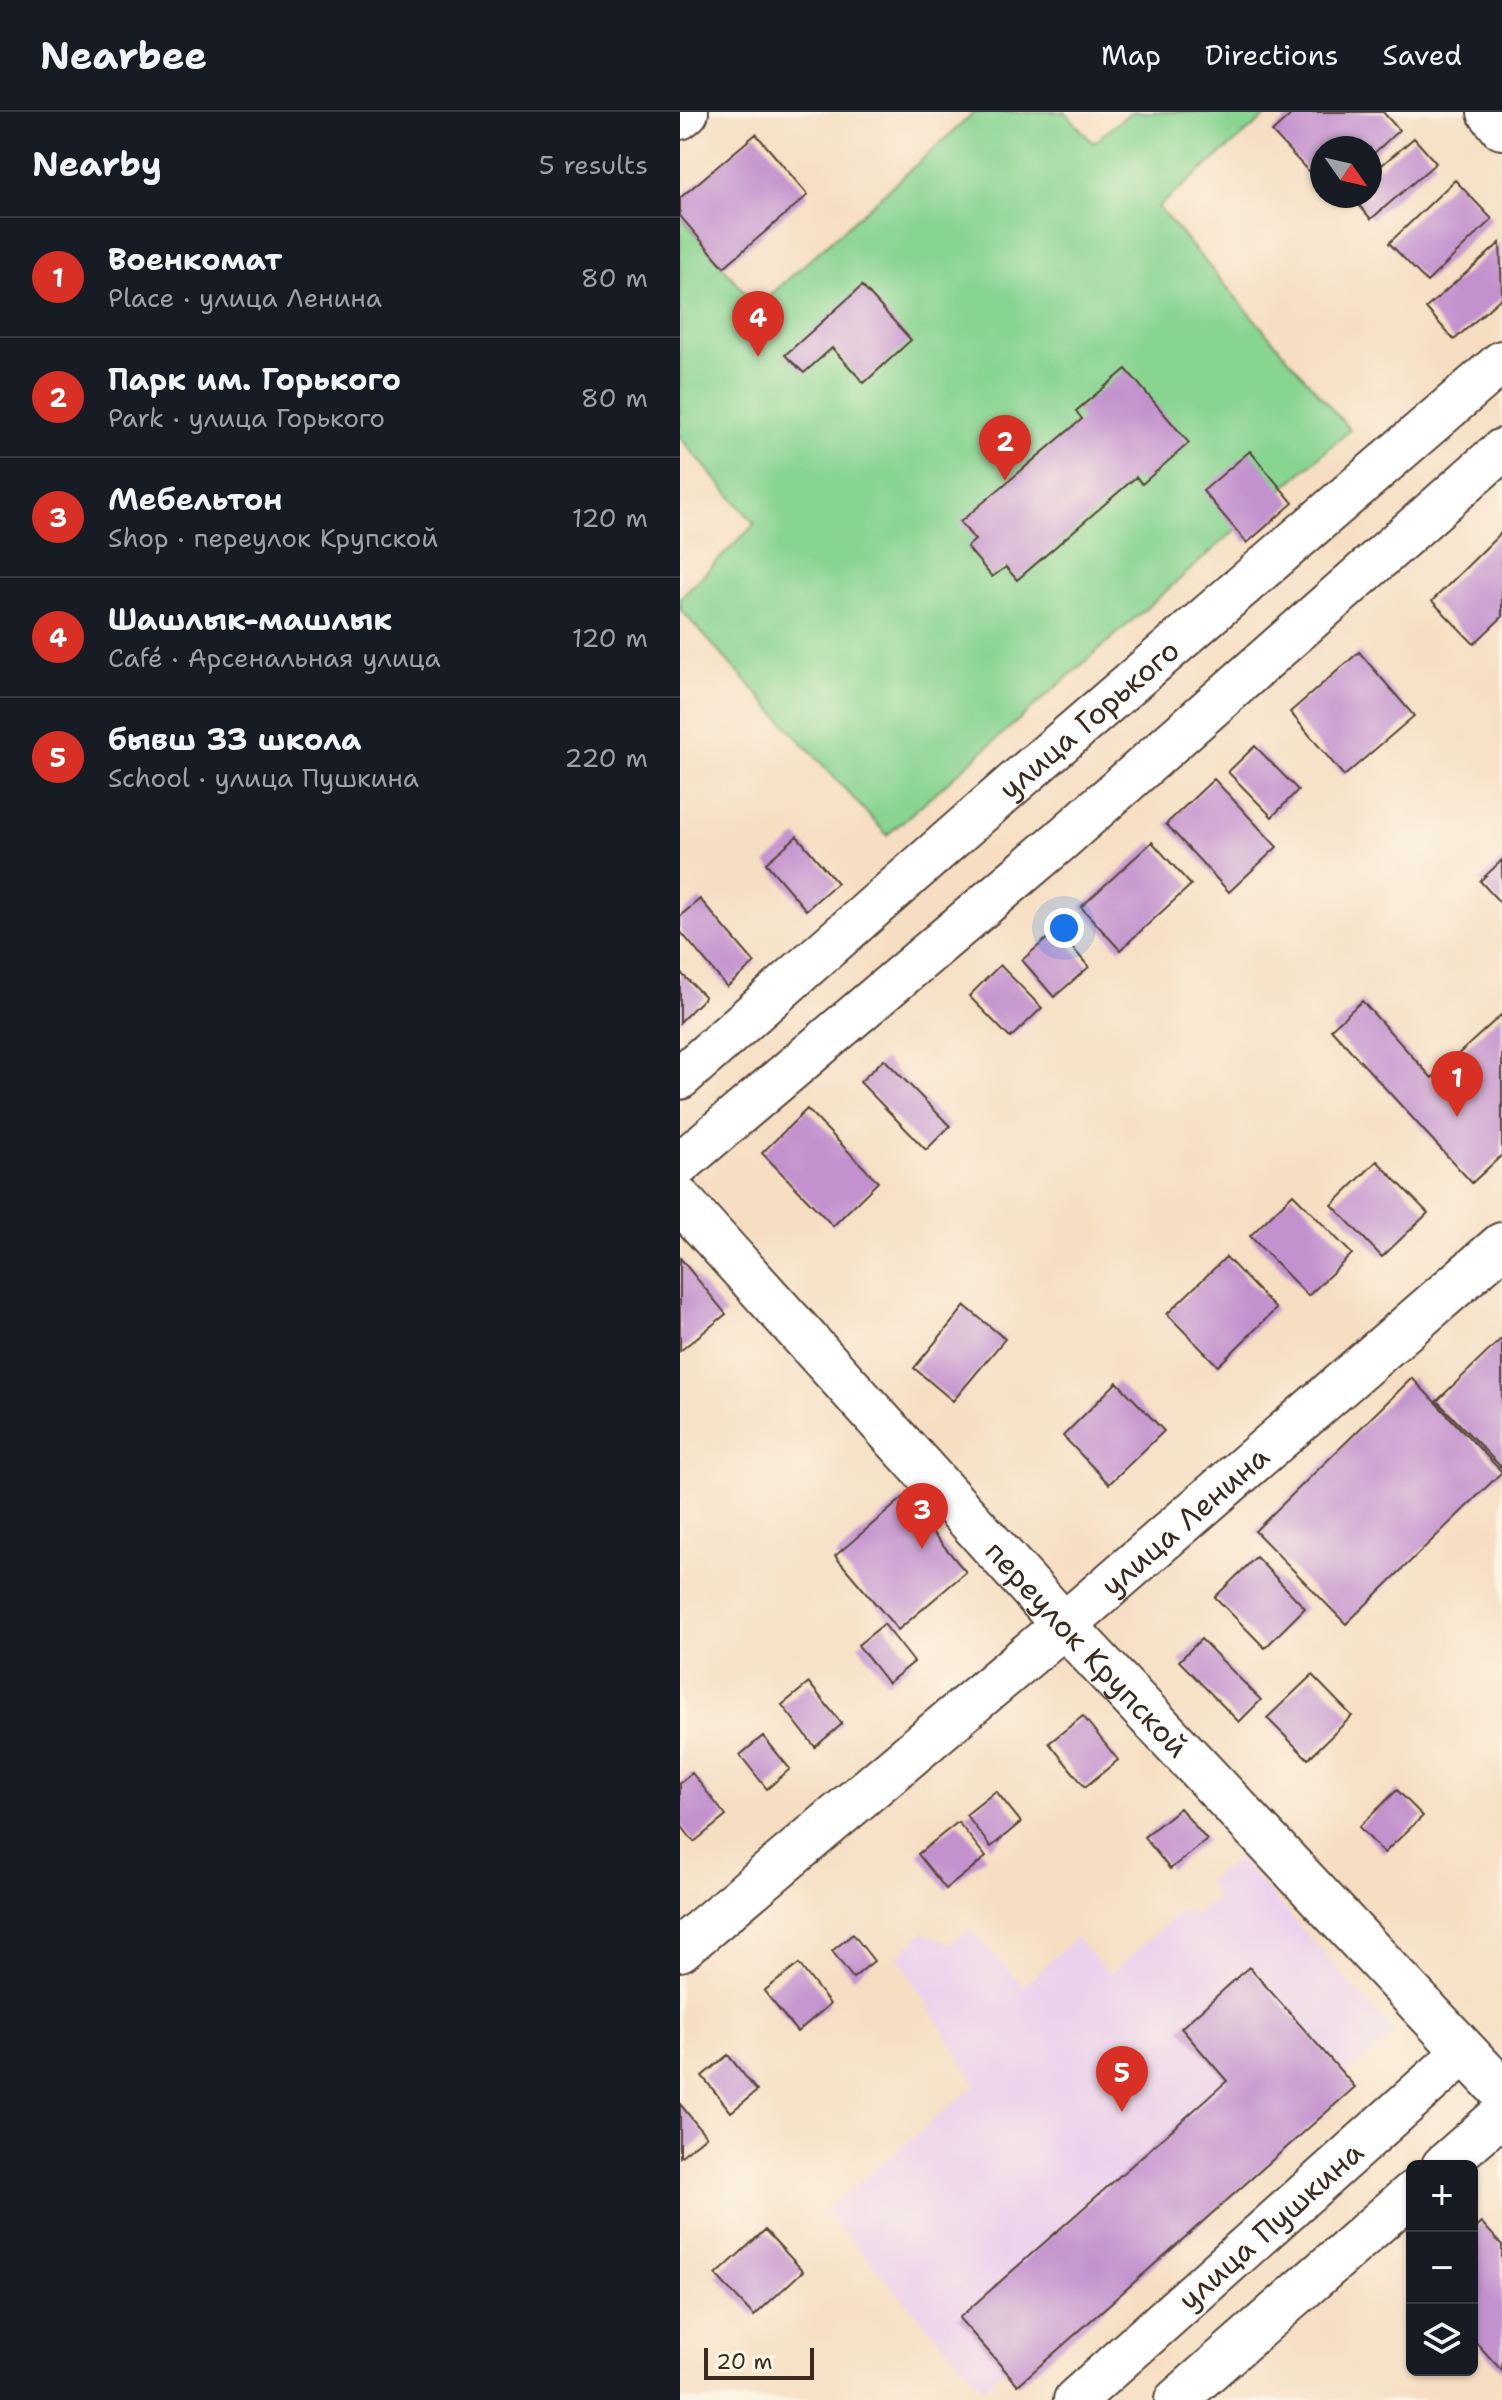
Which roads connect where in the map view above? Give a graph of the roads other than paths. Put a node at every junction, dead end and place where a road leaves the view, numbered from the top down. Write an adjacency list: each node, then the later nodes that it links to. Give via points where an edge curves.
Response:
1 (687, 112): 3 (street)
2 (1490, 112): 4 (street)
3 (680, 118)
4 (1502, 127)
5 (1502, 362): 7 (street, улица Горького)
6 (1502, 450): 8 (street, via 1060,841)
7 (680, 1078)
8 (680, 1164)
9 (680, 1200): 11 (street, переулок Крупской)
10 (1502, 1245): 11 (street, улица Ленина)
11 (1064, 1625): 12 (street, улица Ленина); 13 (street, переулок Крупской)
12 (680, 1949)
13 (1464, 2052): 14 (street, переулок Крупской); 17 (street, улица Пушкина)
14 (1501, 2094): 15 (street)
15 (1448, 2160)
16 (1406, 2198): 18 (street)
17 (1075, 2400)
18 (1176, 2400)

